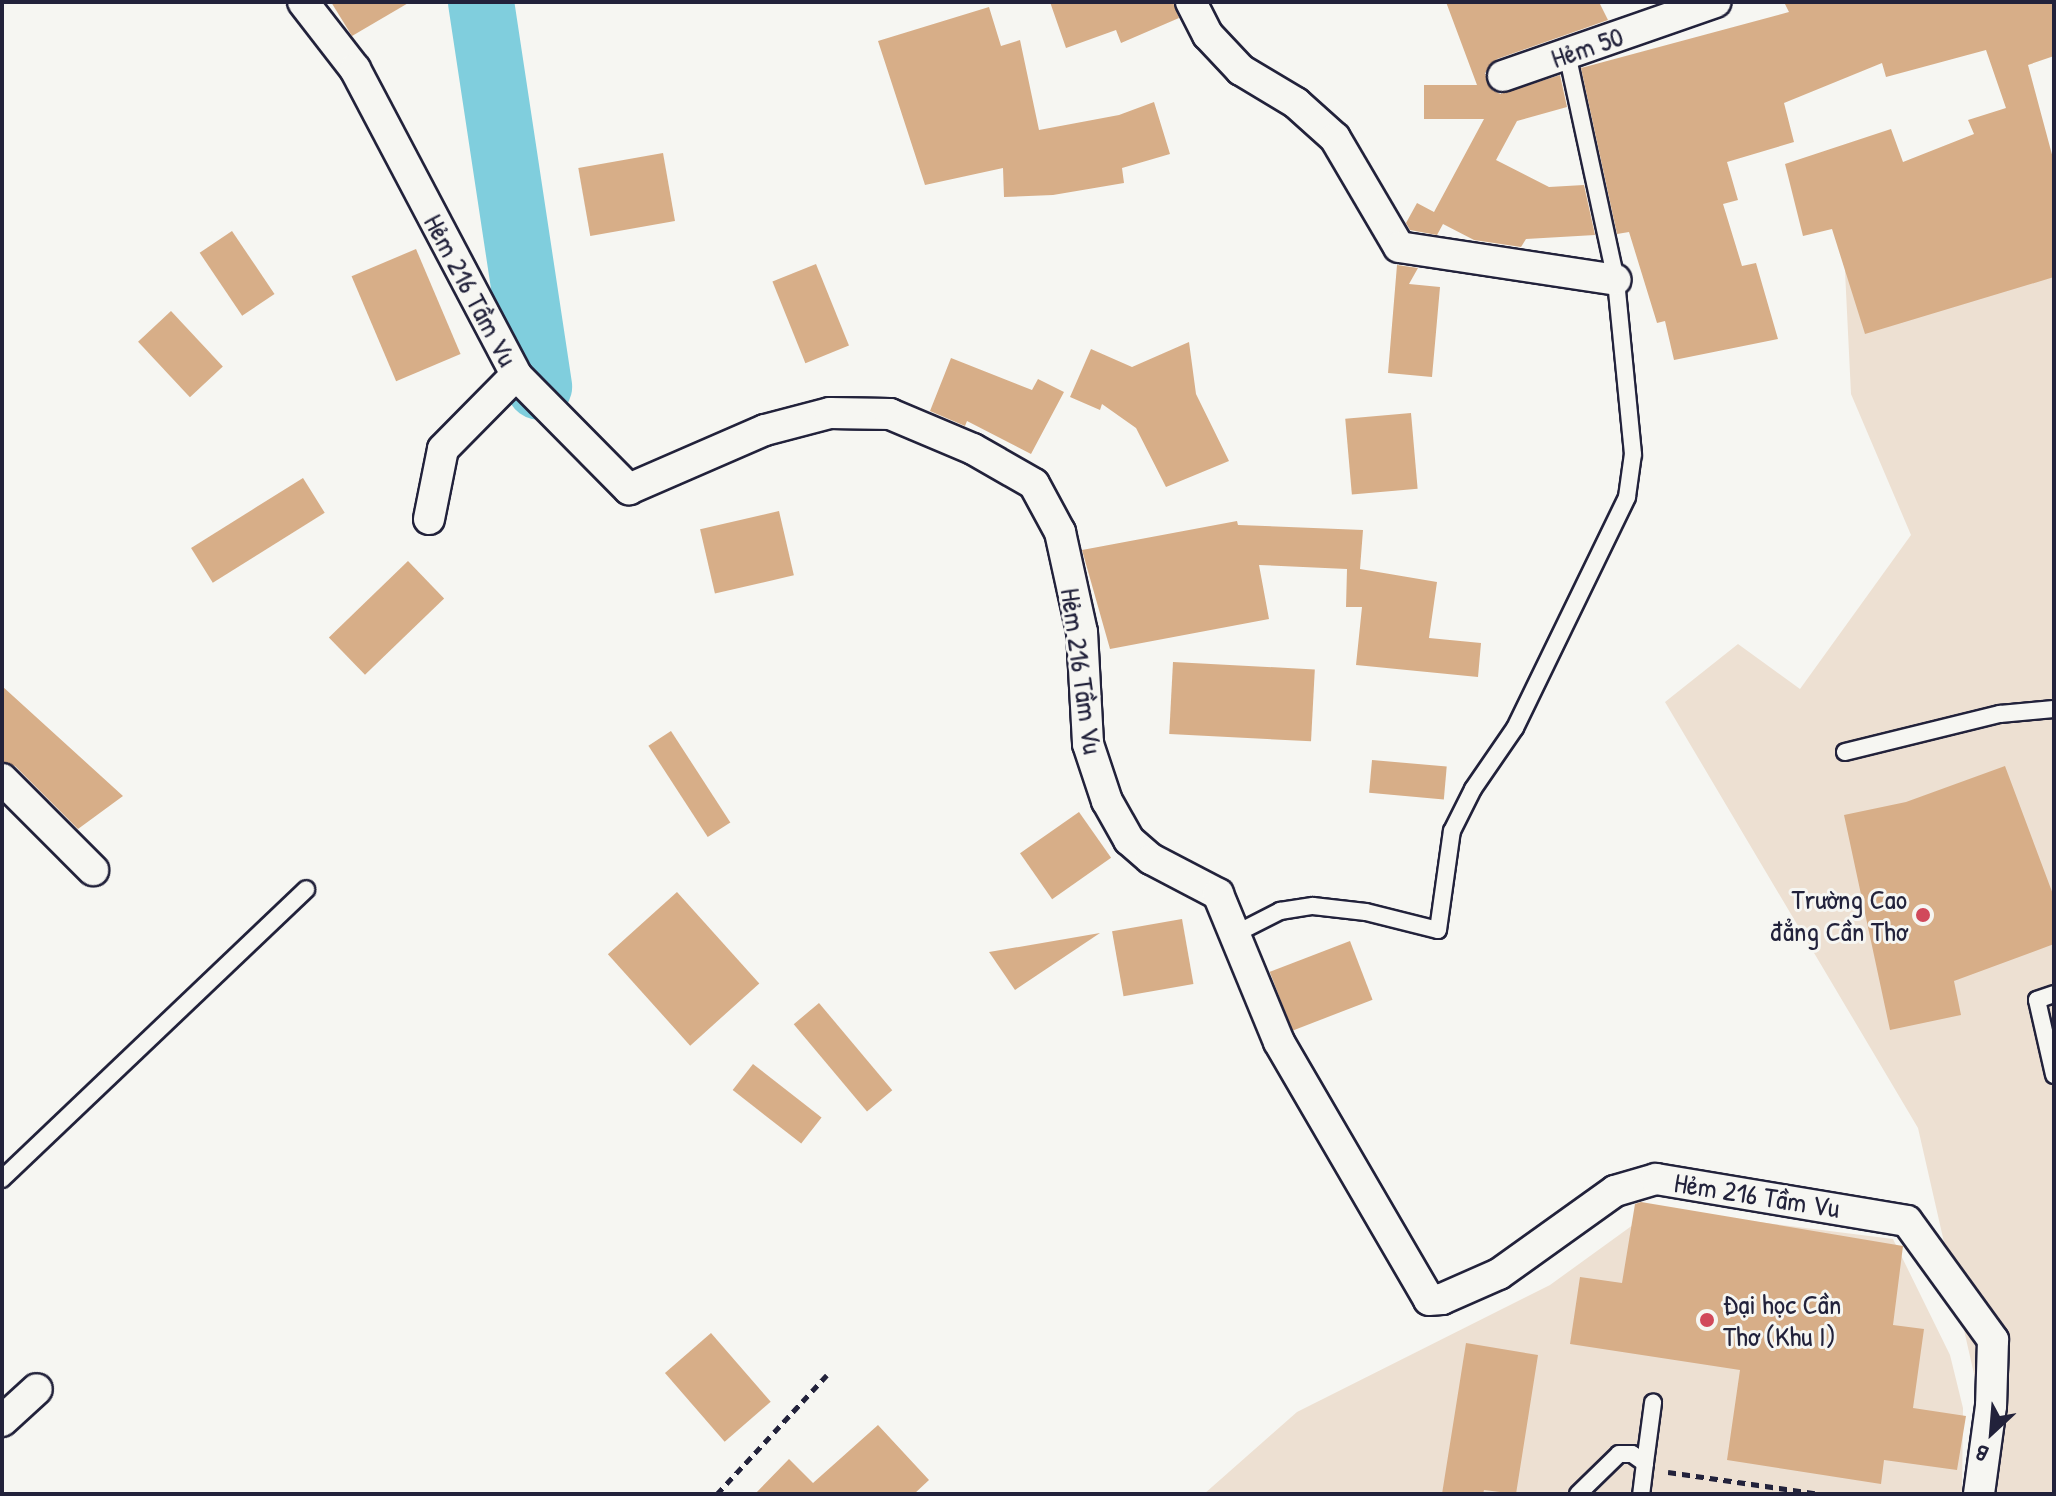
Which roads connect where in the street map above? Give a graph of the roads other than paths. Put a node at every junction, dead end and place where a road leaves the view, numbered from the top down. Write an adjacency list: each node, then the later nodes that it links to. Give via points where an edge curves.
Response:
1 (303, 2): 7 (street, Hẻm 216 Tầm Vu, via 355,69)
2 (1191, 2): 6 (street, via 1208,35 1241,70 1296,103 1335,138 1399,247)
3 (1716, 2): 4 (street, Hẻm 50)
4 (1567, 54): 5 (street, Hẻm 50); 6 (lane)
5 (1503, 76)
6 (1616, 280): 14 (lane, via 1633,454 1627,497 1515,728 1473,789 1452,831 1438,930 1366,912 1313,906 1280,911)
7 (516, 375): 8 (street, via 443,449); 14 (street, Hẻm 216 Tầm Vu, via 629,489 765,430 830,413 890,414 973,449 1034,484 1060,532 1082,632 1088,744 1107,801 1129,840 1151,859 1218,894)
8 (429, 519)
9 (2054, 709): 10 (lane, via 2000,714)
10 (1845, 752)
11 (2, 779): 12 (street)
12 (93, 870)
13 (306, 889): 17 (lane)
14 (1235, 934): 24 (street, Hẻm 216 Tầm Vu, via 1279,1042 1429,1300 1499,1274 1615,1191 1656,1179 1907,1221 1993,1340)
15 (2054, 994): 16 (lane, via 2037,1000)
16 (2054, 1075)
17 (2, 1179)
18 (37, 1389): 20 (street)
19 (1653, 1403): 21 (lane)
20 (2, 1421)
21 (1645, 1466): 22 (lane, via 1632,1454 1619,1454); 23 (lane)
22 (1578, 1494)
23 (1641, 1494)
24 (1979, 1494)

